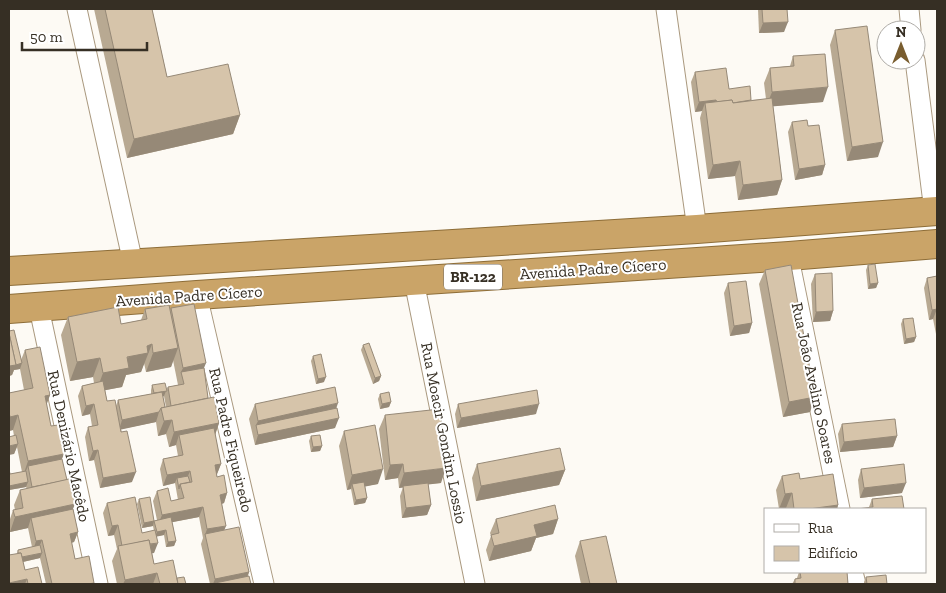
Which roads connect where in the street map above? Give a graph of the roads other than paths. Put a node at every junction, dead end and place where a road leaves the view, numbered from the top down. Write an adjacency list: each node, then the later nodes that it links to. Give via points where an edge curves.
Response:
1 (77, 9): 8 (street)
2 (666, 9): 5 (street)
3 (916, 70): 4 (street)
4 (936, 211): 5 (highway, Avenida Padre Cícero / BR-122)
5 (697, 229): 8 (highway, Avenida Padre Cícero / BR-122)
6 (937, 244): 7 (highway, Avenida Padre Cícero / BR-122)
7 (789, 256): 10 (highway, Avenida Padre Cícero / BR-122); 14 (street, Rua João Avelino Soares)
8 (133, 263): 9 (highway, Avenida Padre Cícero / BR-122)
9 (9, 271)
10 (414, 281): 11 (highway, Avenida Padre Cícero / BR-122); 17 (street, Rua Moacir Gondim Lossio)
11 (197, 295): 12 (highway, Avenida Padre Cícero / BR-122); 16 (street, Rua Padre Fiqueiredo)
12 (39, 308): 13 (highway, Avenida Padre Cícero / BR-122); 15 (street, Rua Denizário Macêdo)
13 (9, 310)
14 (840, 508)
15 (98, 584)
16 (264, 584)
17 (474, 584)

